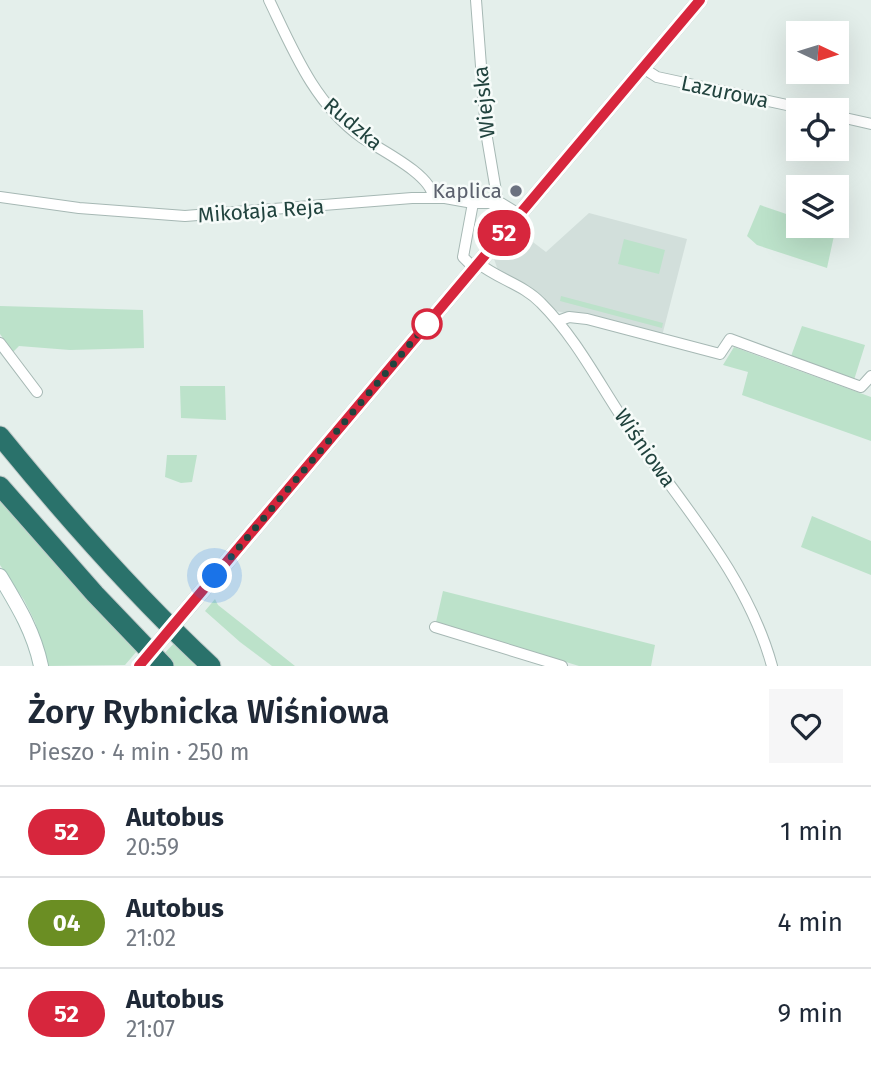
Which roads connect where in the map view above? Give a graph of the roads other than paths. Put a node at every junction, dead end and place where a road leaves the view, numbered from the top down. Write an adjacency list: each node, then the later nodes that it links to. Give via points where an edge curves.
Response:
1 (269, 0): 9 (street, Rudzka, via 309,82 329,108 423,179)
2 (475, 0): 11 (street, Wiejska, via 486,132)
3 (700, 0): 4 (street)
4 (643, 68): 5 (street, Lazurowa, via 657,77); 12 (street)
5 (786, 105)
6 (849, 119): 7 (street)
7 (871, 124)
8 (0, 197): 9 (street, Mikołaja Reja, via 186,216)
9 (433, 198): 10 (street, Mikołaja Reja)
10 (473, 203): 11 (street, Mikołaja Reja); 13 (street, via 463,257)
11 (498, 203): 12 (street, Mikołaja Reja)
12 (519, 214): 13 (street)
13 (476, 265): 14 (street, Wiśniowa, via 531,294); 24 (street, bridge)
14 (558, 321): 16 (street, via 586,319 720,354 730,338 861,387); 29 (street, Wiśniowa, via 729,570 750,608)
15 (0, 343): 17 (street)
16 (871, 376)
17 (37, 391)
18 (0, 436): 21 (highway)
19 (0, 486): 25 (highway)
20 (0, 576): 23 (street, via 27,620)
21 (161, 618): 26 (highway); 27 (highway)
22 (435, 627): 28 (street)
23 (41, 666)
24 (139, 666)
25 (164, 666)
26 (211, 666)
27 (226, 666)
28 (562, 666)
29 (772, 666)

